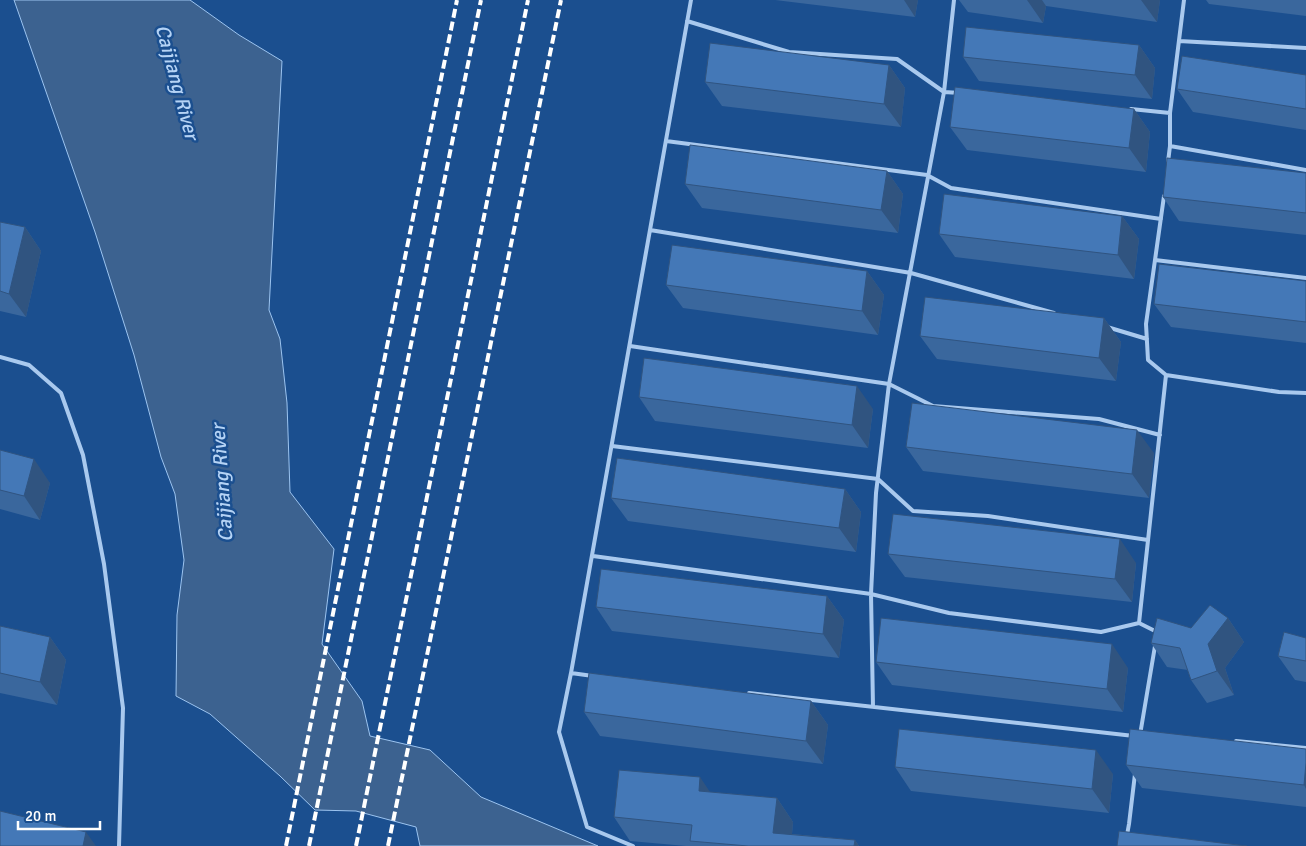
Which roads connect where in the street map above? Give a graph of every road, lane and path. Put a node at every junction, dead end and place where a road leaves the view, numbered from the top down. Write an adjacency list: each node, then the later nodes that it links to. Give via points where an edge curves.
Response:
1 (691, 0): 4 (lane)
2 (954, 0): 7 (lane)
3 (1184, 0): 5 (lane)
4 (687, 21): 7 (lane, via 789,52 897,59); 11 (lane)
5 (1179, 41): 6 (lane); 10 (lane)
6 (1306, 48)
7 (944, 92): 8 (lane); 15 (lane)
8 (963, 94)
9 (1123, 109): 10 (lane)
10 (1170, 113): 12 (lane)
11 (666, 141): 15 (lane); 18 (lane)
12 (1170, 146): 13 (lane); 14 (lane)
13 (1168, 164)
14 (1306, 170)
15 (927, 175): 17 (lane, via 951,188); 20 (lane)
16 (1165, 192): 17 (lane)
17 (1161, 219): 19 (lane)
18 (650, 230): 20 (lane); 25 (lane)
19 (1155, 260): 21 (lane); 24 (lane, via 1146,324)
20 (911, 273): 22 (lane); 28 (lane)
21 (1306, 278)
22 (1062, 315)
23 (1100, 326): 24 (lane)
24 (1147, 339): 27 (lane, via 1148,360)
25 (630, 346): 28 (lane); 31 (lane)
26 (0, 357): 46 (lane, via 29,365 60,393 83,455 104,564 123,708)
27 (1166, 375): 29 (lane); 30 (lane)
28 (889, 384): 30 (lane, via 933,406 1099,418); 32 (lane)
29 (1306, 393)
30 (1160, 435): 33 (lane)
31 (612, 446): 32 (lane); 34 (lane)
32 (878, 479): 33 (lane, via 913,511 988,516); 35 (lane)
33 (1148, 540): 36 (lane)
34 (592, 556): 35 (lane); 37 (lane)
35 (871, 594): 36 (lane, via 949,613 1101,632); 40 (lane)
36 (1139, 623): 41 (lane, via 1158,632)
37 (571, 673): 38 (lane); 47 (lane, via 560,732 586,827)
38 (600, 676)
39 (746, 693): 40 (lane)
40 (873, 707): 41 (lane)
41 (1140, 736): 42 (lane)
42 (1149, 736)
43 (1229, 741): 44 (lane)
44 (1306, 748)
45 (1136, 766): 48 (lane)
46 (119, 846)
47 (633, 846)
48 (1125, 846)

